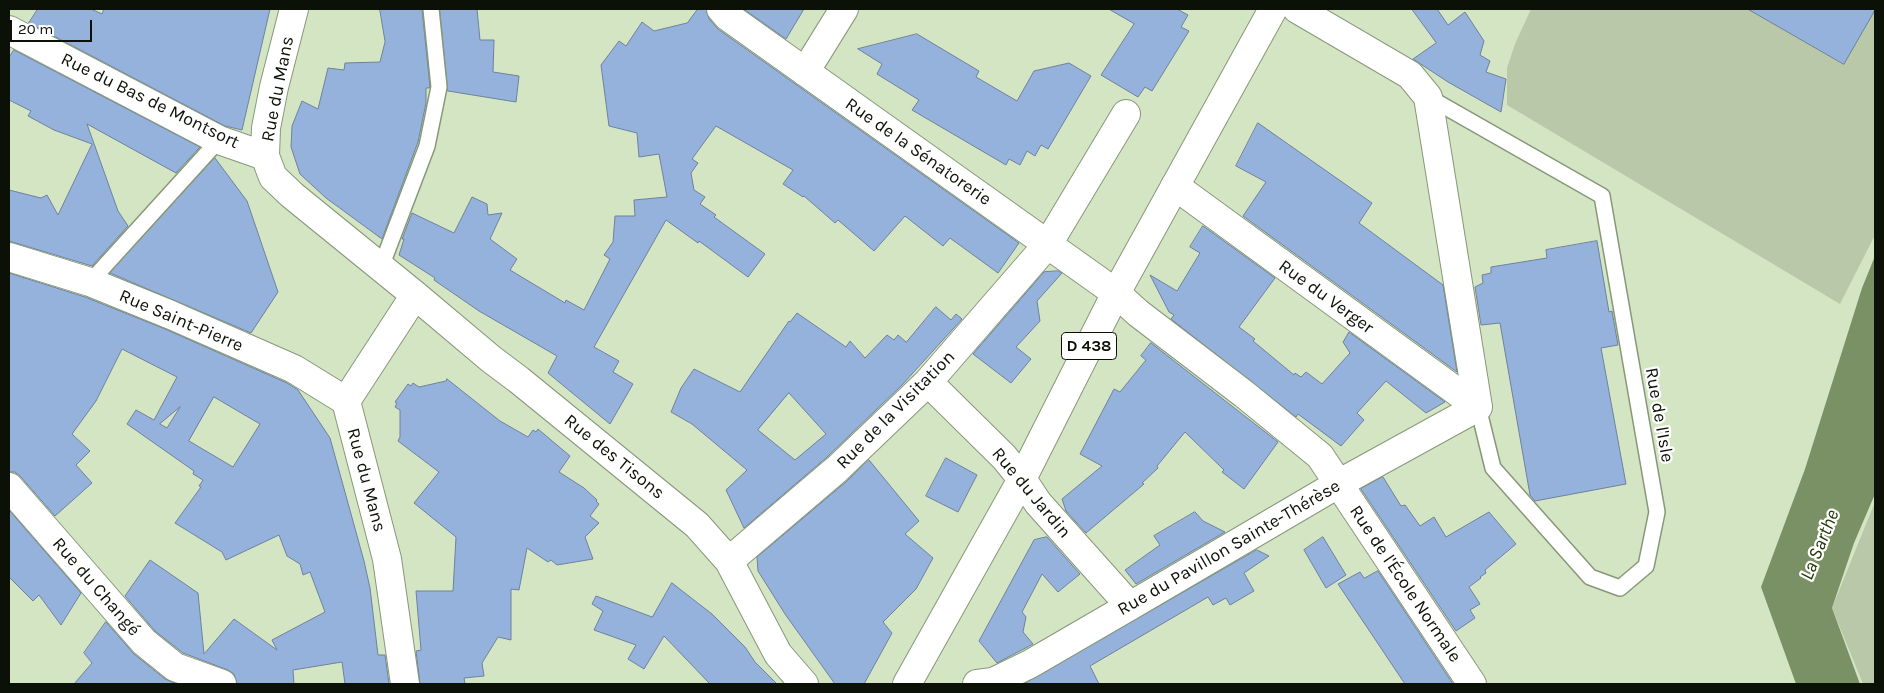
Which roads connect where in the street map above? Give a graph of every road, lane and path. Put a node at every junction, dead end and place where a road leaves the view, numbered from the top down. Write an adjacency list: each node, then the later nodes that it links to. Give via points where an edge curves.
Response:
1 (294, 9): 12 (street, Rue du Mans, via 266,128)
2 (431, 9): 16 (lane, via 439,87 427,146)
3 (721, 9): 8 (street, Rue de la Sénatorerie)
4 (844, 9): 8 (street)
5 (1273, 9): 13 (street, D 438)
6 (1297, 9): 9 (street, via 1410,75)
7 (9, 30): 11 (street, Rue du Bas de Montsort)
8 (805, 72): 14 (street, Rue de la Sénatorerie)
9 (1428, 96): 22 (street); 22 (lane, Rue de l'Isle, via 1602,196 1657,512 1646,566 1620,588 1590,577 1493,468)
10 (1126, 114): 14 (street, Rue de la Visitation)
11 (218, 140): 12 (street, Rue du Bas de Montsort); 17 (lane)
12 (266, 156): 16 (street, Rue du Mans, via 273,177)
13 (1175, 186): 18 (street, D 438); 22 (street, Rue du Verger)
14 (1048, 244): 18 (street, Rue de la Sénatorerie); 20 (street, Rue de la Visitation)
15 (9, 257): 17 (street, Rue Saint-Pierre)
16 (381, 267): 19 (street, Rue des Tisons)
17 (90, 282): 21 (street, Rue Saint-Pierre, via 294,369)
18 (1116, 293): 23 (street, D 438); 24 (street, Rue de l'École Normale, via 1320,456)
19 (416, 295): 21 (street); 26 (street, Rue des Tisons, via 491,360 520,380 697,525)
20 (928, 382): 23 (street, Rue du Jardin); 26 (street, Rue de la Visitation, via 837,469)
21 (346, 401): 30 (street, Rue du Mans, via 387,559)
22 (1478, 407): 24 (street, Rue du Pavillon Sainte-Thérèse)
23 (1022, 478): 27 (street, Rue du Jardin, via 1038,503); 32 (street, D 438)
24 (1338, 484): 27 (street, Rue du Pavillon Sainte-Thérèse); 34 (street, Rue de l'École Normale)
25 (9, 486): 28 (street, Rue du Changé)
26 (729, 562): 31 (street, Rue des Tisons, via 778,654)
27 (1130, 606): 33 (street, Rue du Pavillon Sainte-Thérèse, via 1030,664 993,682)
28 (170, 676): 29 (street, Rue du Changé)
29 (222, 684)
30 (405, 684)
31 (804, 684)
32 (907, 684)
33 (977, 684)
34 (1472, 684)

